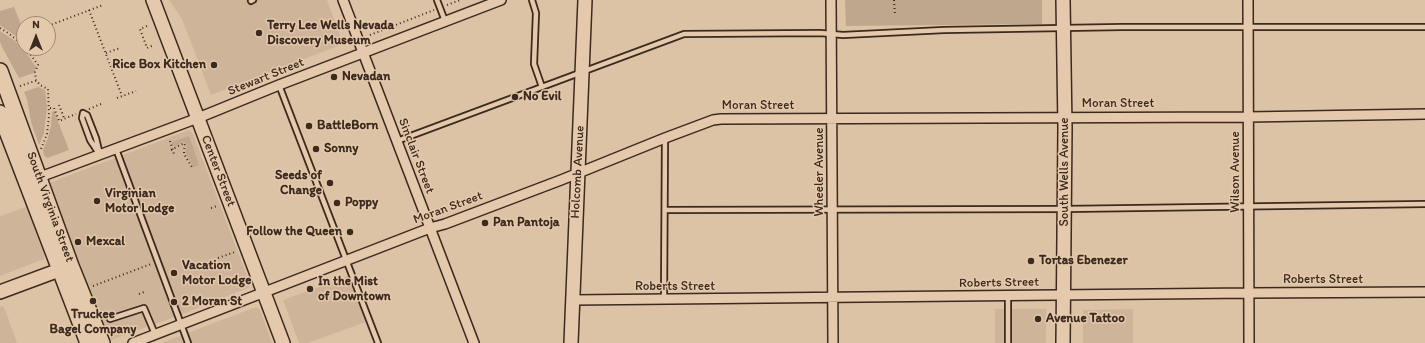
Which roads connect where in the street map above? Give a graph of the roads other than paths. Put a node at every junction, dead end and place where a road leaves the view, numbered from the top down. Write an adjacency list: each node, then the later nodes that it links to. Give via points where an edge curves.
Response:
1 (153, 0): 23 (street, Center Street)
2 (343, 0): 15 (street, Sinclair Street)
3 (437, 0): 10 (lane)
4 (501, 0): 10 (street, Stewart Street)
5 (532, 0): 19 (lane, via 536,13 534,64)
6 (585, 0): 17 (street, Holcomb Avenue)
7 (831, 0): 14 (street, Wheeler Avenue)
8 (1063, 0): 13 (street, South Wells Avenue)
9 (1248, 0): 11 (street, Wilson Avenue)
10 (445, 21): 15 (street, Stewart Street)
11 (1248, 27): 12 (lane); 13 (lane); 21 (street, Wilson Avenue)
12 (1425, 27)
13 (1063, 29): 14 (lane, via 944,30 843,35); 24 (street, South Wells Avenue)
14 (831, 33): 17 (lane, via 684,34); 25 (street, Wheeler Avenue)
15 (363, 52): 18 (street, Stewart Street); 27 (street, Sinclair Street)
16 (0, 71): 31 (main road, South Virginia Street)
17 (583, 72): 19 (lane); 30 (street, Holcomb Avenue)
18 (279, 85): 23 (street, Stewart Street); 38 (lane)
19 (542, 87): 27 (lane)
20 (1425, 114): 21 (street, Moran Street)
21 (1248, 117): 24 (street, Moran Street); 33 (street, Wilson Avenue)
22 (2, 118): 31 (main road, via 17,137 31,173 35,177); 39 (main road, South Virginia Street)
23 (198, 118): 28 (street, Stewart Street); 42 (street, Center Street)
24 (1065, 118): 25 (street, Moran Street); 34 (street, South Wells Avenue)
25 (832, 119): 26 (street, Moran Street, via 721,119); 36 (street, Wheeler Avenue)
26 (665, 138): 30 (street, Moran Street); 35 (lane)
27 (397, 141): 37 (street, Sinclair Street)
28 (116, 149): 29 (street, Stewart Street); 50 (lane)
29 (100, 155): 29 (lane, via 87,115 83,113 82,118 90,140); 31 (street, Stewart Street)
30 (578, 172): 37 (street, Moran Street); 47 (street, Holcomb Avenue)
31 (40, 177): 39 (main road, South Virginia Street)
32 (1425, 204): 33 (lane)
33 (1249, 205): 34 (lane); 43 (street, Wilson Avenue)
34 (1065, 209): 36 (lane); 44 (street, South Wells Avenue)
35 (665, 210): 36 (lane); 48 (lane)
36 (833, 210): 46 (street, Wheeler Avenue)
37 (430, 228): 38 (street, Moran Street); 58 (street, Sinclair Street)
38 (347, 260): 42 (street, Moran Street); 57 (lane)
39 (66, 268): 40 (street); 52 (main road, South Virginia Street); 53 (main road, South Virginia Street)
40 (0, 292)
41 (1425, 292): 43 (street, Roberts Street)
42 (264, 293): 50 (street, Moran Street); 56 (street, Center Street)
43 (1249, 293): 44 (street, Roberts Street); 63 (street, Wilson Avenue)
44 (1065, 295): 45 (street, Roberts Street); 62 (street, South Wells Avenue)
45 (1008, 296): 46 (street, Roberts Street); 61 (lane)
46 (832, 298): 48 (street, Roberts Street); 60 (street, Wheeler Avenue)
47 (573, 300): 48 (street, Roberts Street); 59 (street, Holcomb Avenue)
48 (664, 300)
49 (110, 319): 51 (lane, via 144,308)
50 (181, 325): 51 (street, Moran Street); 55 (lane)
51 (155, 334): 54 (street, Moran Street)
52 (88, 343)
53 (102, 343)
54 (133, 343)
55 (188, 343)
56 (283, 343)
57 (378, 343)
58 (474, 343)
59 (571, 343)
60 (833, 343)
61 (1008, 343)
62 (1064, 343)
63 (1249, 343)

